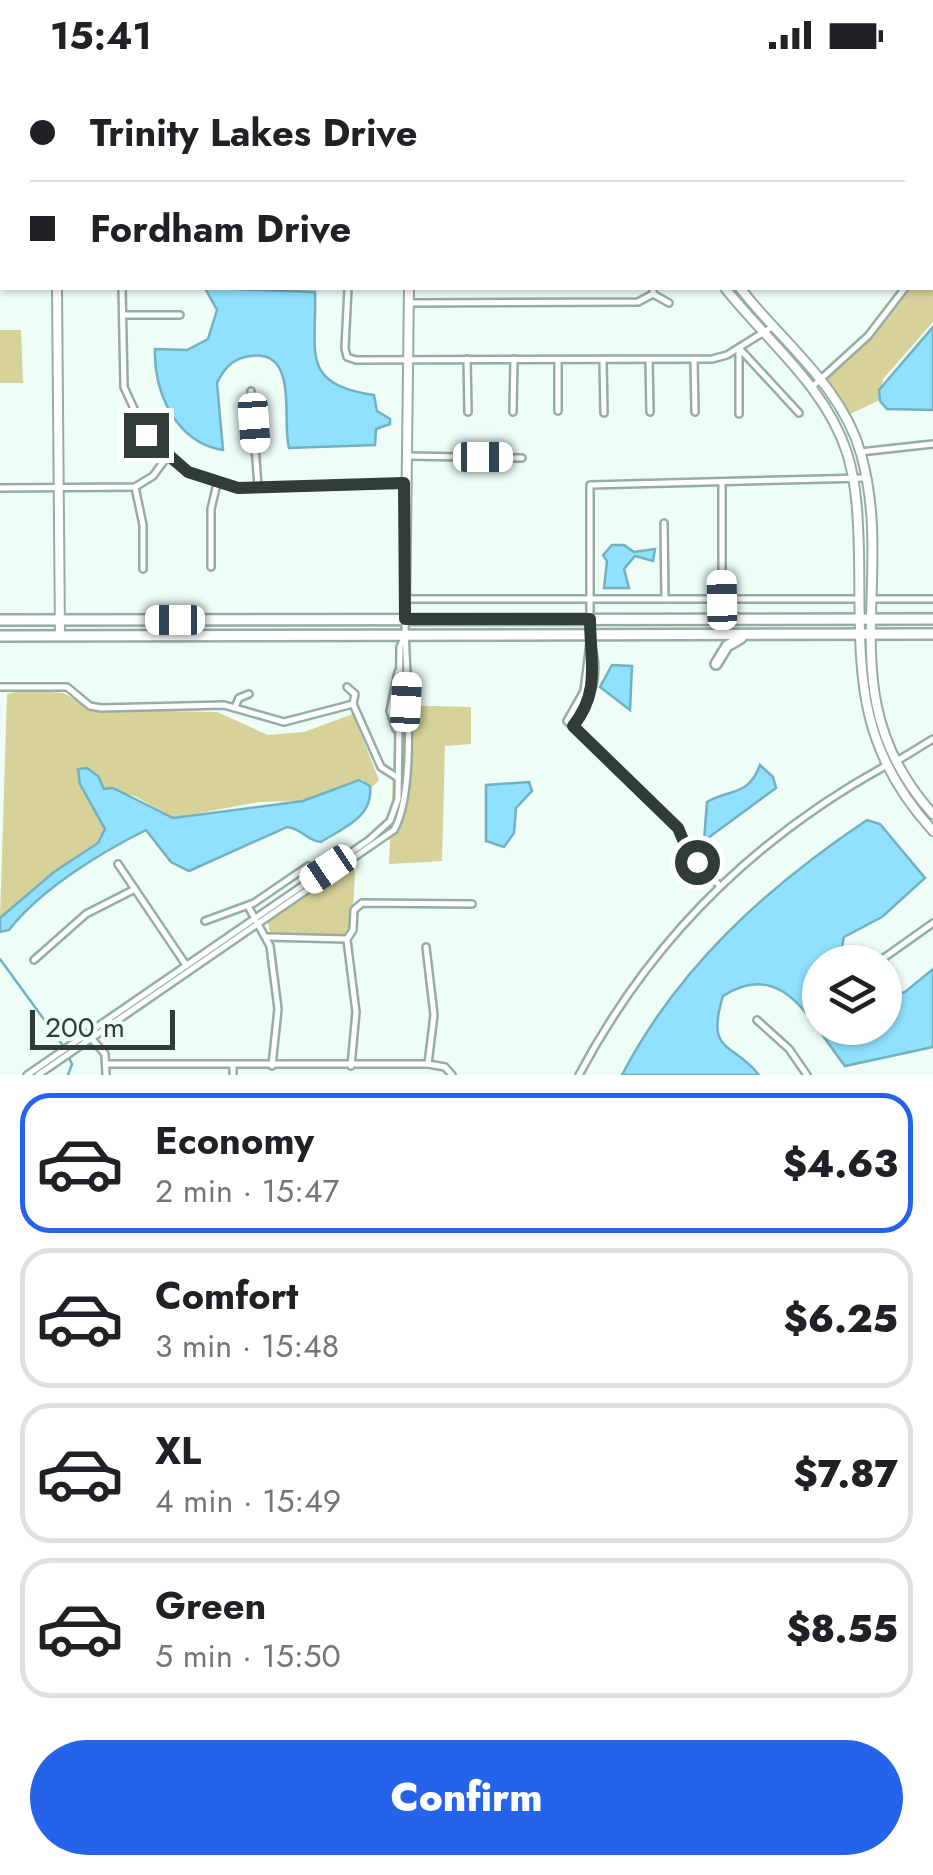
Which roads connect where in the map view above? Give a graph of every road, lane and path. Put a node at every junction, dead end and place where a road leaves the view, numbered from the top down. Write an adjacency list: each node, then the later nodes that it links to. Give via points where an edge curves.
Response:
1 (57, 290): 47 (street)
2 (122, 290): 11 (street)
3 (348, 290): 18 (street, via 347,357)
4 (409, 290): 10 (street)
5 (727, 290): 14 (street)
6 (742, 290): 13 (street)
7 (904, 290): 23 (street, via 876,328)
8 (654, 291): 9 (street); 10 (street, via 638,302)
9 (669, 302)
10 (407, 304): 18 (street)
11 (122, 315): 12 (street); 39 (street, via 124,387 146,435)
12 (180, 316)
13 (772, 327): 14 (street); 23 (street)
14 (763, 334): 15 (street); 24 (street)
15 (740, 348): 22 (street); 32 (street); 33 (street)
16 (467, 359): 17 (street); 18 (street); 26 (street)
17 (514, 359): 19 (street); 27 (street)
18 (405, 360): 38 (street)
19 (558, 360): 20 (street); 28 (street)
20 (603, 360): 21 (street); 31 (street)
21 (649, 360): 22 (street); 29 (street)
22 (694, 360): 30 (street)
23 (822, 380): 24 (street); 34 (street)
24 (812, 387): 35 (street)
25 (252, 390): 48 (street)
26 (468, 412)
27 (513, 412)
28 (558, 412)
29 (650, 412)
30 (695, 412)
31 (604, 413)
32 (799, 413)
33 (739, 414)
34 (850, 423): 35 (street); 37 (street)
35 (838, 428): 41 (street)
36 (933, 444): 37 (street)
37 (860, 452): 42 (street)
38 (404, 456): 40 (street); 44 (street)
39 (167, 457): 45 (street); 46 (street)
40 (522, 458)
41 (853, 477): 42 (street); 43 (street); 54 (street)
42 (867, 478): 54 (street)
43 (722, 482): 53 (street, via 590,485); 58 (street)
44 (404, 483): 48 (street); 56 (street)
45 (217, 484): 48 (street); 51 (street)
46 (135, 486): 47 (street); 52 (street)
47 (58, 487): 49 (street); 65 (street)
48 (258, 487)
49 (0, 488)
50 (664, 524): 57 (street)
51 (212, 567)
52 (144, 570)
53 (592, 599): 56 (street); 57 (street); 61 (street)
54 (865, 599): 55 (street); 58 (street); 62 (street)
55 (933, 599)
56 (405, 600): 60 (street)
57 (664, 600): 58 (street)
58 (723, 608): 59 (main road); 59 (main road); 62 (main road, via 740,618); 73 (main road)
59 (710, 618): 61 (main road)
60 (405, 619): 61 (main road); 65 (main road); 69 (street)
61 (590, 619): 72 (street)
62 (863, 619): 63 (main road); 67 (street)
63 (933, 619)
64 (0, 620): 65 (main road)
65 (60, 620): 71 (street)
66 (756, 634): 67 (main road); 73 (main road); 74 (main road, via 730,643)
67 (863, 634): 68 (main road); 81 (street, via 874,699); 82 (street, via 864,702)
68 (933, 634)
69 (405, 635): 71 (main road); 72 (main road); 83 (street); 83 (street)
70 (0, 636): 71 (main road)
71 (60, 636)
72 (590, 638): 73 (main road); 88 (street, via 584,691 570,723 678,828 689,854)
73 (716, 639)
74 (716, 664)
75 (0, 687): 79 (street, via 67,687 101,708)
76 (348, 687): 78 (street, via 356,694)
77 (249, 694): 79 (street)
78 (353, 704): 79 (street, via 284,722); 83 (street, via 380,767)
79 (235, 706)
80 (933, 740): 81 (street)
81 (896, 761): 82 (street); 84 (street)
82 (885, 766): 85 (street); 88 (street, via 810,811)
83 (401, 778): 93 (street, via 395,810 381,831)
84 (933, 814)
85 (932, 827)
86 (118, 864): 89 (street)
87 (308, 866): 91 (street)
88 (719, 885): 116 (street, via 634,984)
89 (135, 889): 99 (street, via 86,914); 100 (street)
90 (472, 904): 96 (street, via 362,903)
91 (248, 906): 92 (street); 93 (street)
92 (206, 921)
93 (257, 921): 95 (street); 100 (street)
94 (933, 923): 97 (street)
95 (267, 938): 96 (street); 108 (street, via 278,1008)
96 (347, 939): 109 (street, via 356,1012)
97 (902, 945)
98 (426, 947): 105 (street, via 434,1015)
99 (34, 960)
100 (188, 968): 102 (street)
101 (757, 1020): 117 (street)
102 (88, 1036): 103 (street); 104 (street)
103 (60, 1055): 110 (street); 111 (street)
104 (106, 1064): 106 (street); 112 (street)
105 (428, 1064): 109 (street); 115 (street)
106 (233, 1065): 108 (street); 113 (street)
107 (341, 1065): 108 (street); 109 (street); 114 (street)
108 (272, 1066)
109 (351, 1066)
110 (27, 1075)
111 (38, 1075)
112 (106, 1075)
113 (233, 1075)
114 (341, 1075)
115 (452, 1075)
116 (578, 1075)
117 (806, 1075)

